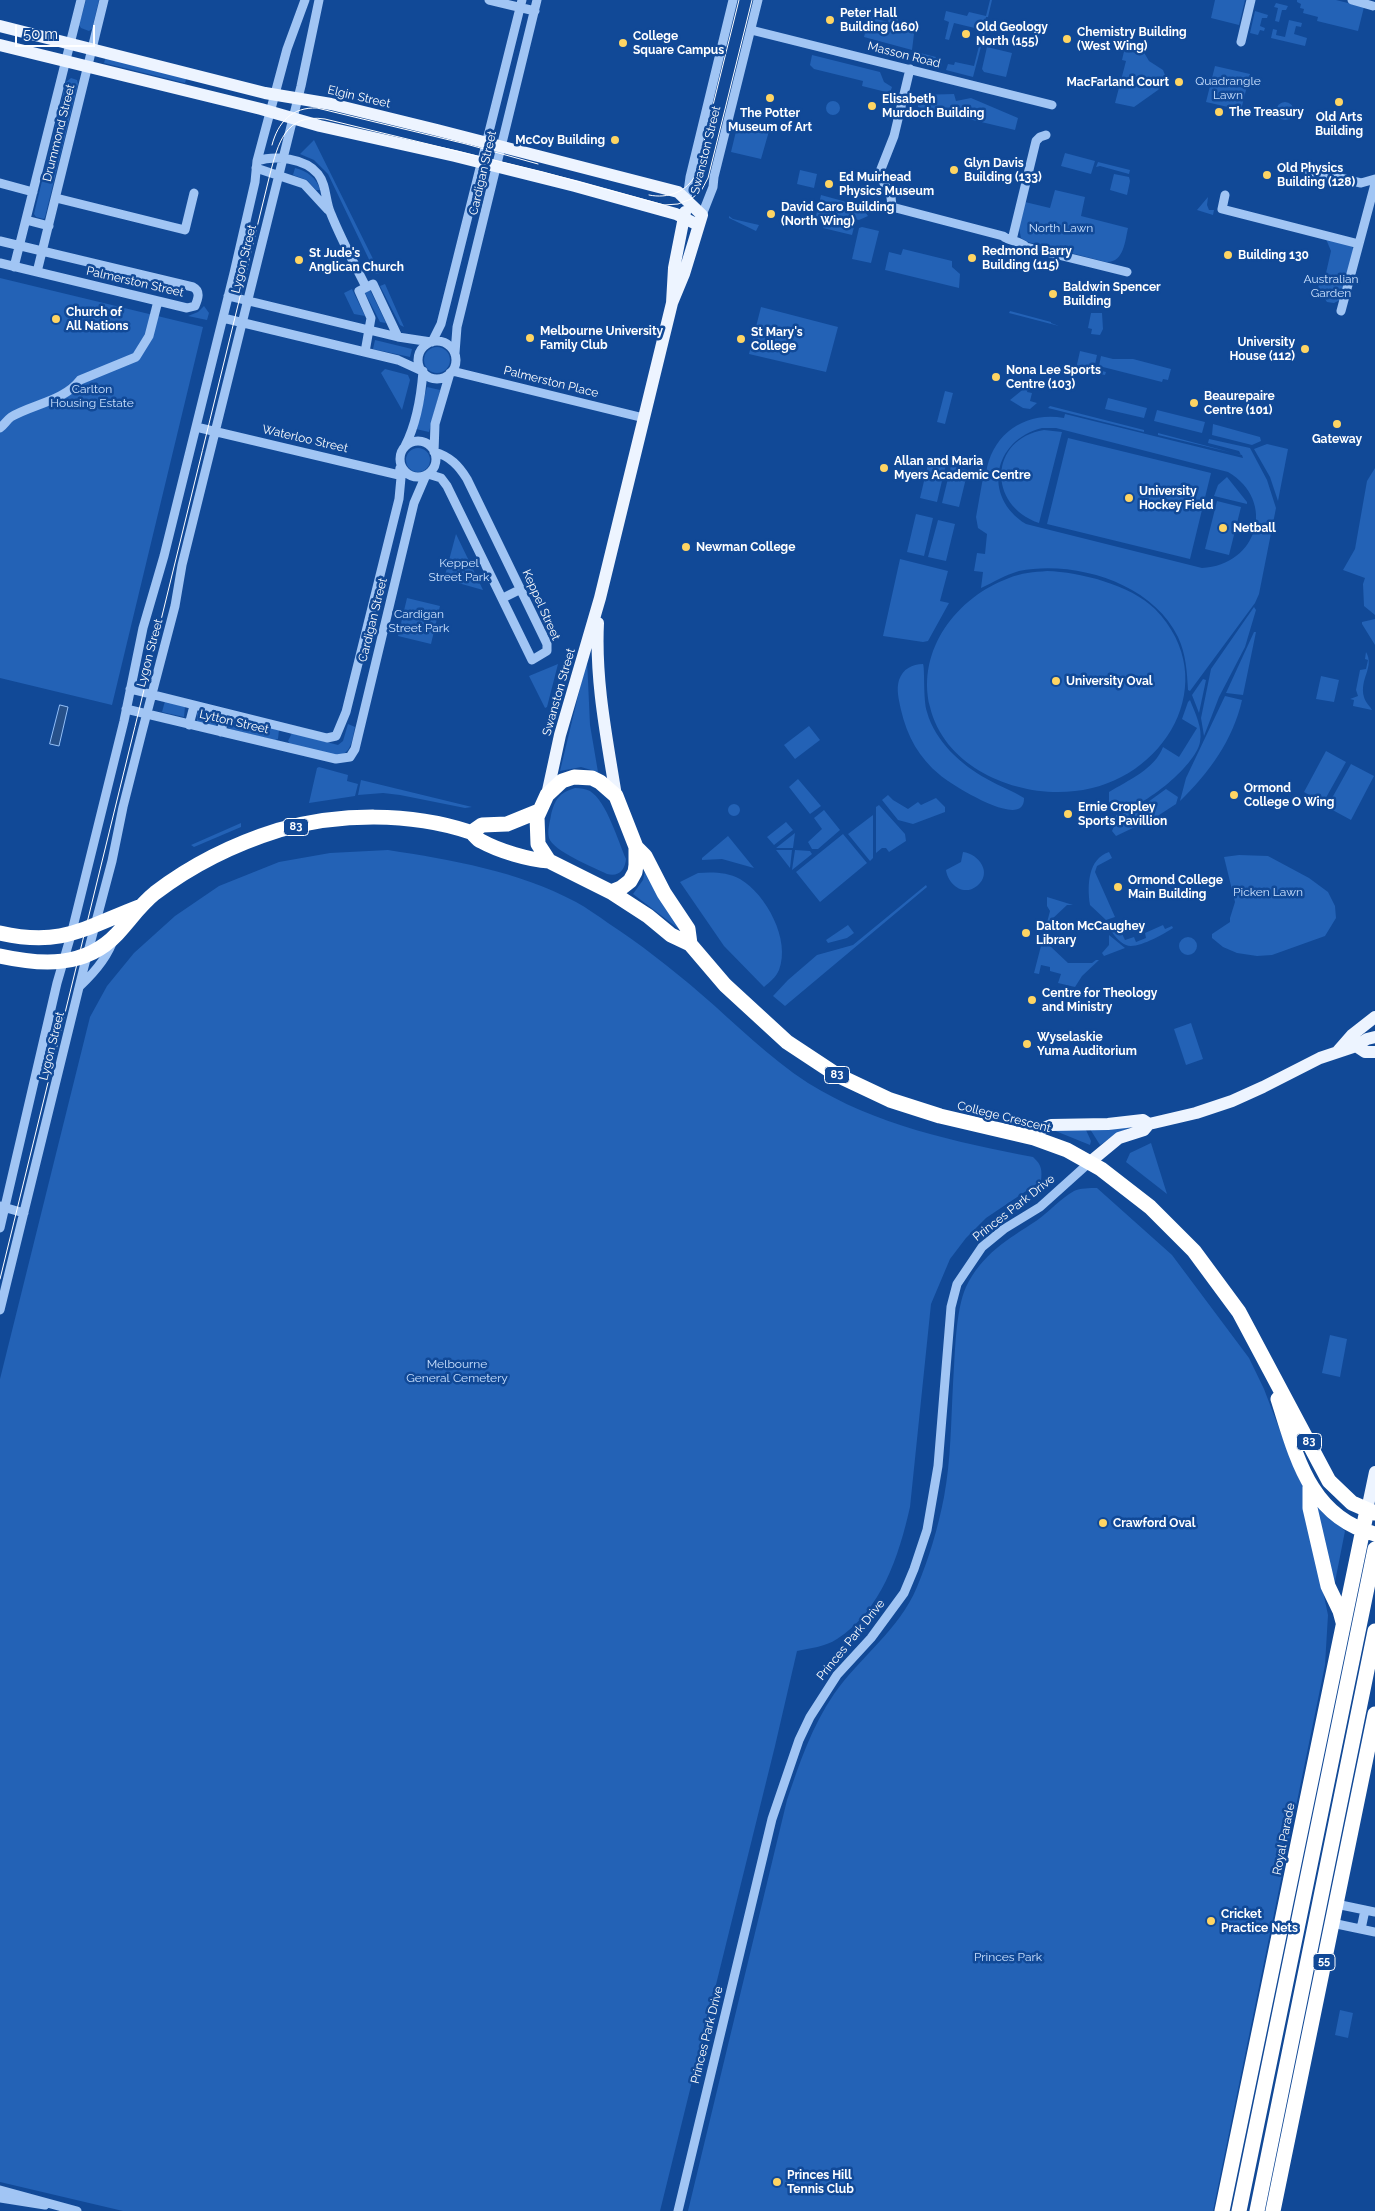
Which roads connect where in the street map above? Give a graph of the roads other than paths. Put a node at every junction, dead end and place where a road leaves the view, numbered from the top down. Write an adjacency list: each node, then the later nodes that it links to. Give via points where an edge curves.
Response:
1 (81, 0): 18 (street, Drummond Street)
2 (104, 0): 21 (street, Drummond Street)
3 (304, 0): 27 (street, Lygon Street)
4 (319, 0): 28 (street, Lygon Street)
5 (489, 0): 11 (street)
6 (537, 0): 13 (street, Cardigan Street)
7 (733, 0): 48 (street, Swanston Street)
8 (758, 0): 16 (street, Swanston Street)
9 (1251, 0): 17 (street)
10 (1352, 0): 12 (street)
11 (521, 4): 13 (street); 33 (street, Cardigan Street)
12 (1373, 6)
13 (534, 11): 34 (street, Cardigan Street)
14 (0, 26): 15 (main road, Elgin Street)
15 (17, 30): 18 (main road, Elgin Street); 20 (main road)
16 (751, 30): 24 (street, Masson Road); 52 (street, Swanston Street, via 713,188)
17 (1241, 42)
18 (71, 44): 21 (main road, Elgin Street); 22 (street, Drummond Street)
19 (0, 45): 20 (main road)
20 (13, 48): 22 (main road)
21 (92, 48): 23 (street, Drummond Street); 25 (main road, Elgin Street)
22 (67, 62): 23 (main road); 44 (street, Drummond Street)
23 (88, 67): 26 (main road); 47 (street, Drummond Street)
24 (910, 69): 29 (street, Masson Road); 54 (street, via 894,136 881,169 882,181 892,197 892,207)
25 (197, 75): 26 (main road); 27 (main road, Elgin Street)
26 (192, 92): 30 (main road)
27 (275, 95): 28 (main road, Elgin Street); 30 (street, Lygon Street)
28 (297, 100): 31 (street, Lygon Street); 33 (main road, Elgin Street, via 331,104)
29 (1052, 105)
30 (270, 111): 31 (main road); 37 (street, Lygon Street)
31 (292, 118): 35 (street, Lygon Street); 36 (main road)
32 (1046, 134): 54 (street, via 1036,141)
33 (487, 142): 34 (main road, Elgin Street); 36 (street, Cardigan Street)
34 (502, 146): 38 (street, Cardigan Street); 48 (main road, Elgin Street, via 675,191)
35 (282, 158): 37 (street, via 269,158); 40 (street, Lygon Street); 49 (street, via 304,165 318,175)
36 (482, 162): 38 (main road); 73 (street, Cardigan Street, via 441,324)
37 (256, 165): 40 (street); 64 (street, Lygon Street)
38 (498, 166): 50 (main road); 75 (street, Cardigan Street, via 457,327)
39 (1306, 170): 41 (street, via 1361,183)
40 (277, 176): 49 (street, via 306,185); 66 (street, Lygon Street)
41 (1375, 179)
42 (0, 183): 44 (street)
43 (1375, 184): 56 (street)
44 (34, 192): 51 (street, Drummond Street)
45 (194, 193): 47 (street, via 185,230)
46 (1225, 195): 56 (street, via 1222,209)
47 (56, 198): 53 (street, Drummond Street)
48 (687, 200): 50 (main road, Swanston Street); 52 (main road, Elgin Street)
49 (331, 215): 63 (street)
50 (684, 218): 52 (main road); 67 (main road, Swanston Street, via 674,268)
51 (26, 220): 53 (street); 57 (street, Drummond Street)
52 (700, 220): 67 (main road, Swanston Street)
53 (49, 226): 58 (street, Drummond Street)
54 (1012, 240): 62 (street, via 1026,247)
55 (0, 241): 57 (street, Palmerston Street)
56 (1358, 244): 68 (street)
57 (20, 246): 58 (street, Palmerston Street); 60 (street, Drummond Street)
58 (42, 252): 61 (street, Drummond Street); 65 (street, Palmerston Street, via 193,287 198,292 196,304 191,308)
59 (0, 263): 60 (street, Palmerston Street)
60 (14, 267): 61 (street, Palmerston Street)
61 (38, 272): 65 (street, Palmerston Street)
62 (1127, 272)
63 (366, 288): 71 (street, via 359,291 370,314); 72 (street, via 373,284)
64 (228, 296): 66 (street); 69 (street, Lygon Street)
65 (158, 301): 80 (street, via 149,336 136,357 80,380 54,399 10,418)
66 (247, 301): 70 (street, Lygon Street); 71 (street)
67 (672, 303): 78 (main road, Swanston Street)
68 (1341, 311)
69 (223, 318): 70 (street); 79 (street, Lygon Street)
70 (242, 322): 74 (street); 81 (street, Lygon Street)
71 (371, 331): 72 (street); 74 (street)
72 (398, 337): 73 (street)
73 (431, 342): 75 (street, via 445,343); 76 (street, via 422,348 419,356)
74 (366, 352): 76 (street, via 398,360)
75 (455, 353): 77 (street, via 456,361)
76 (422, 371): 77 (street, via 435,378 443,378); 82 (street, via 413,429)
77 (451, 372): 78 (street, Palmerston Place); 83 (street, via 435,424)
78 (644, 418): 90 (main road, Swanston Street)
79 (196, 427): 81 (street, Waterloo Street); 93 (street, Lygon Street)
80 (0, 428)
81 (215, 432): 84 (street, Waterloo Street, via 399,475); 94 (street, Lygon Street, via 182,565 176,606)
82 (404, 448): 83 (street, via 419,442 428,444); 84 (street, via 400,456)
83 (434, 452): 85 (street, via 435,464); 88 (street, Keppel Street, via 448,457 462,471)
84 (401, 466): 85 (street, via 412,476); 86 (street, Cardigan Street, via 399,499)
85 (427, 474): 87 (street, Cardigan Street, via 416,498); 89 (street, Keppel Street, via 440,478 447,486)
86 (384, 556): 87 (street); 91 (street, Cardigan Street)
87 (401, 560): 92 (street, Cardigan Street)
88 (521, 589): 89 (street); 89 (street, Keppel Street, via 548,646 543,654 532,660)
89 (502, 598)
90 (600, 598): 105 (main road, Swanston Street); 106 (main road, Swanston Street, via 598,655)
91 (362, 644): 92 (street); 102 (street, Cardigan Street, via 346,712)
92 (379, 648): 104 (street, Cardigan Street, via 354,752 348,758)
93 (130, 689): 94 (street, Lytton Street); 96 (street, Lygon Street)
94 (152, 695): 95 (street, Lytton Street); 97 (street, Lygon Street)
95 (194, 706): 98 (street, Lytton Street); 99 (street)
96 (126, 709): 97 (street, Lytton Street); 115 (street, Lygon Street)
97 (146, 714): 99 (street, Lytton Street); 113 (street, Lygon Street)
98 (226, 714): 100 (street, Lytton Street); 101 (street)
99 (189, 725): 101 (street, Lytton Street)
100 (286, 728): 102 (street, Lytton Street, via 329,738); 103 (street)
101 (221, 732): 103 (street, Lytton Street)
102 (336, 736)
103 (282, 746): 104 (street, Lytton Street)
104 (336, 759)
105 (546, 795): 106 (highway, 83, via 562,781 580,776 600,782); 107 (highway, 83)
106 (616, 796): 109 (highway, 83)
107 (539, 811): 108 (highway, via 507,824 482,825); 110 (highway, 83, via 537,841)
108 (472, 832): 110 (highway, 83, via 479,841 532,860); 112 (highway, 83, via 425,822 356,817 280,830 234,846 198,864)
109 (636, 847): 111 (highway, 83, via 633,878); 117 (highway, College Crescent / 83, via 645,856 688,929)
110 (549, 861): 111 (highway, 83)
111 (611, 892): 117 (highway, College Crescent / 83, via 671,935)
112 (140, 906): 113 (highway, 83); 116 (highway, 83)
113 (96, 925): 115 (highway, 83); 118 (street, Lygon Street)
114 (0, 933): 115 (highway, 83, via 35,938)
115 (71, 935): 120 (street, Lygon Street)
116 (115, 936): 118 (highway, 83); 121 (street, via 110,951)
117 (690, 944): 128 (highway, College Crescent / 83, via 725,984 776,1033 837,1075 903,1104)
118 (88, 954): 120 (highway, 83); 121 (street, Lygon Street)
119 (0, 956): 120 (highway, 83, via 39,963)
120 (64, 961): 130 (street, Lygon Street)
121 (79, 986): 131 (street, Lygon Street)
122 (1375, 1017): 125 (main road)
123 (1375, 1037): 124 (main road)
124 (1356, 1046): 125 (main road); 126 (main road, via 1365,1052)
125 (1338, 1051): 127 (main road, via 1232,1100)
126 (1375, 1052)
127 (1149, 1124): 128 (main road, via 1143,1120 1051,1125); 129 (main road, via 1144,1130 1120,1138)
128 (1024, 1136): 129 (highway, College Crescent / 83, via 1059,1147)
129 (1090, 1162): 134 (highway, 83, via 1137,1196 1194,1251 1239,1312); 165 (street, Princes Park Drive, via 1040,1206 986,1243 958,1284 951,1306 934,1498 924,1538 904,1593 826,1690 795,1749 768,1836)
130 (2, 1207): 131 (street); 132 (street, Lygon Street)
131 (24, 1212): 133 (street, Lygon Street)
132 (0, 1228)
133 (0, 1310)
134 (1266, 1361): 136 (highway, 83); 137 (highway, 83, via 1329,1481 1352,1504)
135 (1375, 1472): 137 (main road, Royal Parade)
136 (1310, 1487): 138 (highway, 83, via 1332,1512 1354,1527); 140 (highway, via 1310,1508 1328,1586)
137 (1371, 1512): 138 (highway, Royal Parade)
138 (1369, 1532): 140 (highway, Royal Parade)
139 (1375, 1549): 145 (highway)
140 (1343, 1624): 144 (highway, Royal Parade)
141 (1375, 1632): 142 (highway, 55)
142 (1370, 1681): 151 (highway, 55)
143 (1375, 1714): 148 (highway, 55)
144 (1311, 1781): 145 (highway); 146 (highway, Royal Parade)
145 (1326, 1784): 147 (highway)
146 (1290, 1886): 147 (highway); 154 (highway, Royal Parade)
147 (1305, 1889): 149 (highway)
148 (1336, 1904): 150 (street); 151 (highway); 153 (highway, 55)
149 (1301, 1908): 151 (highway); 156 (highway)
150 (1365, 1910): 152 (street); 155 (street)
151 (1318, 1911): 153 (highway); 160 (highway, 55)
152 (1375, 1912)
153 (1332, 1923): 155 (street); 161 (highway, 55)
154 (1281, 1927): 156 (highway); 158 (highway, Royal Parade)
155 (1361, 1929): 157 (street)
156 (1296, 1930): 159 (highway)
157 (1375, 1932)
158 (1244, 2105): 159 (highway); 166 (highway, Royal Parade)
159 (1260, 2108): 167 (highway)
160 (1277, 2111): 161 (highway); 168 (highway, 55)
161 (1293, 2114): 169 (highway, 55)
162 (0, 2190): 163 (street)
163 (7, 2200): 164 (street)
164 (77, 2211)
165 (678, 2211)
166 (1222, 2211)
167 (1239, 2211)
168 (1257, 2211)
169 (1273, 2211)

